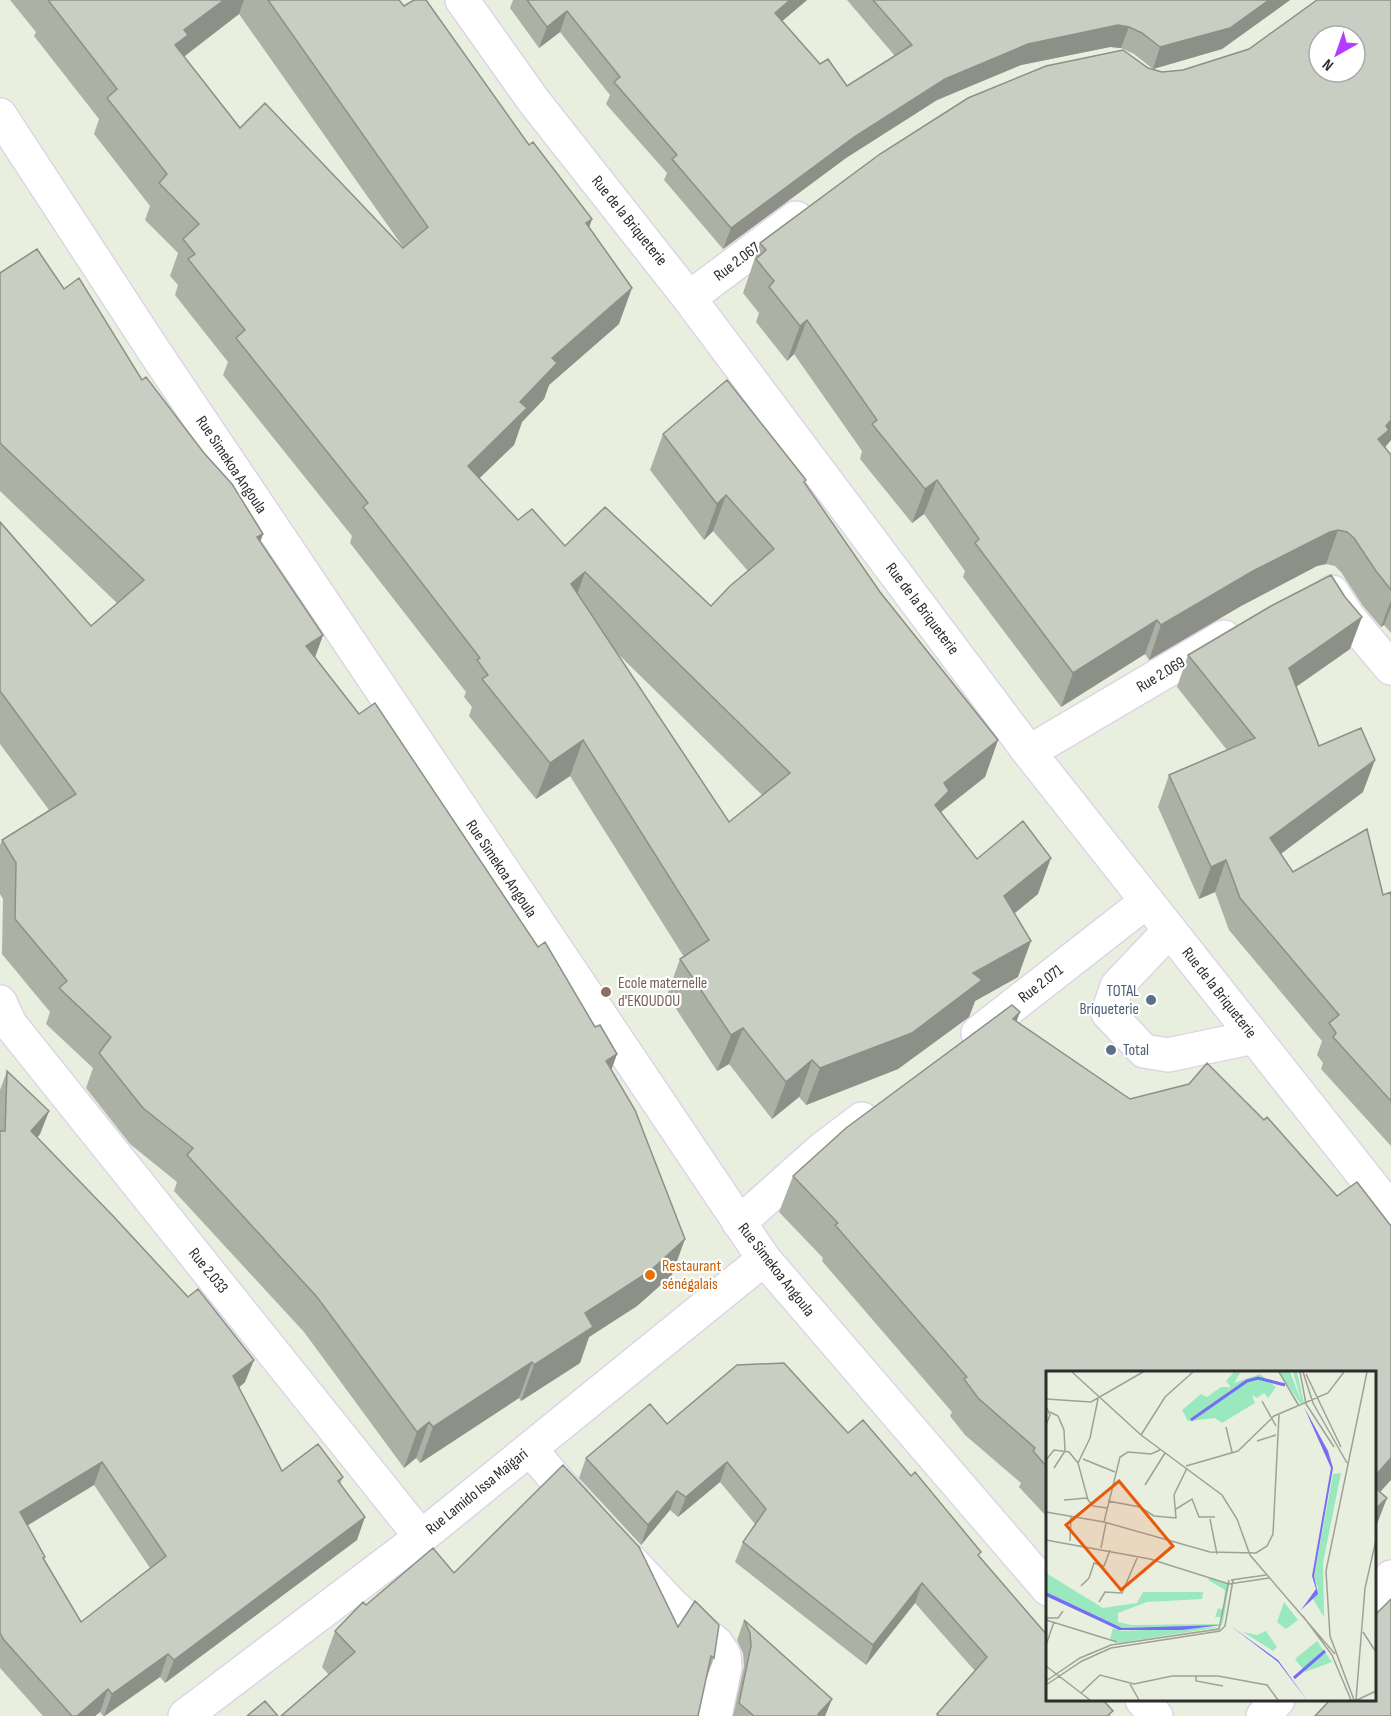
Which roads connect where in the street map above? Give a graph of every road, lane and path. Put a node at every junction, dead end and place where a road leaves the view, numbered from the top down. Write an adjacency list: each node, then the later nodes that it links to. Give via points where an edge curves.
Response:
1 (462, 0): 4 (street, Rue de la Briqueterie, via 532,100)
2 (0, 115): 16 (street, Rue Simekoa Angoula)
3 (819, 201): 4 (street, Rue 2.067)
4 (689, 298): 8 (street, Rue de la Briqueterie)
5 (1307, 593): 7 (street, via 1326,583)
6 (1250, 622): 8 (street, Rue 2.069)
7 (1391, 668)
8 (1029, 752): 9 (street, Rue de la Briqueterie)
9 (1147, 901): 10 (street, Rue de la Briqueterie); 13 (street, Rue 2.071)
10 (1170, 930): 12 (street, Rue de la Briqueterie); 12 (street, via 1117,986 1108,1013 1144,1051 1168,1055)
11 (0, 1002): 19 (street, Rue 2.033, via 10,1024)
12 (1254, 1037): 15 (street, Rue de la Briqueterie)
13 (954, 1050)
14 (888, 1100): 16 (street, via 821,1150)
15 (1391, 1210)
16 (739, 1223): 17 (street, Rue Simekoa Angoula)
17 (764, 1259): 18 (street, Rue Lamido Issa Maïgari); 21 (street, Rue Simekoa Angoula)
18 (530, 1449): 19 (street, Rue Lamido Issa Maïgari); 26 (street, via 673,1606 717,1644 724,1655 724,1667)
19 (421, 1537): 25 (street, Rue Lamido Issa Maïgari)
20 (1391, 1577): 22 (street)
21 (1046, 1588)
22 (1376, 1593)
23 (1143, 1701): 27 (street)
24 (1277, 1701): 28 (street)
25 (185, 1716)
26 (715, 1716)
27 (1156, 1716)
28 (1263, 1716)

